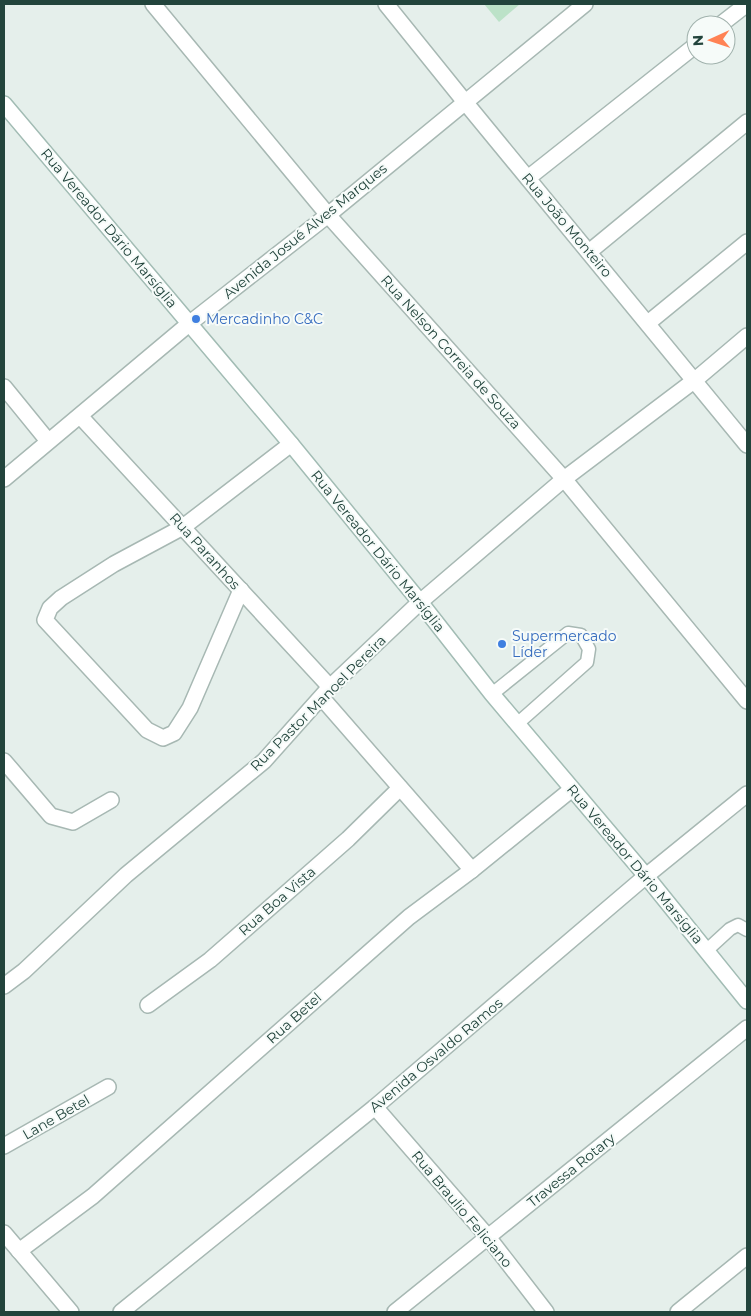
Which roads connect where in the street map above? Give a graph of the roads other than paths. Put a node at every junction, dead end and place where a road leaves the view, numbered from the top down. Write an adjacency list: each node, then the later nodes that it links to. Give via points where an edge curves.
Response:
1 (153, 4): 11 (street, Rua Nelson Correia de Souza)
2 (386, 4): 7 (street, Rua João Monteiro)
3 (585, 4): 7 (street, Avenida Josué Alves Marques)
4 (747, 4): 5 (street)
5 (733, 15)
6 (686, 53): 10 (street)
7 (465, 102): 10 (street, Rua João Monteiro); 11 (street, Avenida Josué Alves Marques)
8 (4, 104): 14 (street, Rua Vereador Dário Marsíglia)
9 (747, 122): 13 (street)
10 (528, 178): 13 (street, Rua João Monteiro)
11 (328, 215): 14 (street, Avenida Josué Alves Marques); 24 (street, Rua Nelson Correia de Souza)
12 (747, 242): 15 (street)
13 (589, 252): 15 (street, Rua João Monteiro)
14 (190, 323): 19 (street, Avenida Josué Alves Marques); 21 (street, Rua Vereador Dário Marsíglia)
15 (648, 323): 17 (street, Rua João Monteiro)
16 (747, 336): 17 (street, Rua Pastor Manoel Pereira)
17 (695, 380): 22 (street, Rua João Monteiro); 24 (street, Rua Pastor Manoel Pereira)
18 (4, 387): 20 (street)
19 (80, 416): 20 (street, Avenida Josué Alves Marques); 25 (street, Rua Paranhos)
20 (48, 441): 23 (street, Avenida Josué Alves Marques)
21 (291, 444): 25 (street); 27 (street, Rua Vereador Dário Marsíglia)
22 (747, 445)
23 (4, 479)
24 (564, 479): 27 (street, Rua Pastor Manoel Pereira); 30 (street, Rua Nelson Correia de Souza)
25 (183, 527): 26 (street, Rua Paranhos); 26 (street, via 114,564 61,598 50,608 45,620 147,730 163,738 174,733 190,708)
26 (241, 590): 28 (street, Rua Paranhos)
27 (420, 602): 28 (street, Rua Pastor Manoel Pereira); 29 (street, Rua Vereador Dário Marsíglia)
28 (326, 692): 33 (street, Rua Paranhos); 41 (street, Rua Pastor Manoel Pereira, via 264,761 126,875)
29 (492, 694): 31 (street, Rua Vereador Dário Marsíglia); 31 (lane, via 568,633 580,635 590,649 588,662)
30 (747, 701)
31 (517, 724): 34 (street, Rua Vereador Dário Marsíglia)
32 (4, 761): 36 (street, via 51,816 73,822)
33 (400, 788): 37 (street, Rua Paranhos); 43 (street, Rua Boa Vista, via 348,839 210,960)
34 (572, 789): 37 (street, Rua Betel); 38 (street, Rua Vereador Dário Marsíglia)
35 (747, 794): 38 (street, Avenida Osvaldo Ramos)
36 (111, 800)
37 (472, 870): 50 (street, Rua Betel, via 409,917 94,1196)
38 (646, 876): 40 (street, Rua Vereador Dário Marsíglia); 46 (street, Avenida Osvaldo Ramos)
39 (747, 930): 40 (lane, via 738,925)
40 (706, 950): 42 (street, Rua Vereador Dário Marsíglia)
41 (4, 986)
42 (747, 1001)
43 (148, 1005)
44 (747, 1028): 49 (street, Travessa Rotary)
45 (108, 1087): 47 (street, Lane Betel)
46 (375, 1107): 49 (street, Rua Braulio Feliciano); 53 (street, Avenida Osvaldo Ramos)
47 (4, 1146)
48 (4, 1233): 50 (street)
49 (488, 1237): 54 (street, Travessa Rotary); 55 (street, Rua Braulio Feliciano)
50 (19, 1251): 52 (street)
51 (747, 1256): 56 (street)
52 (71, 1312)
53 (121, 1312)
54 (395, 1312)
55 (546, 1312)
56 (678, 1312)

